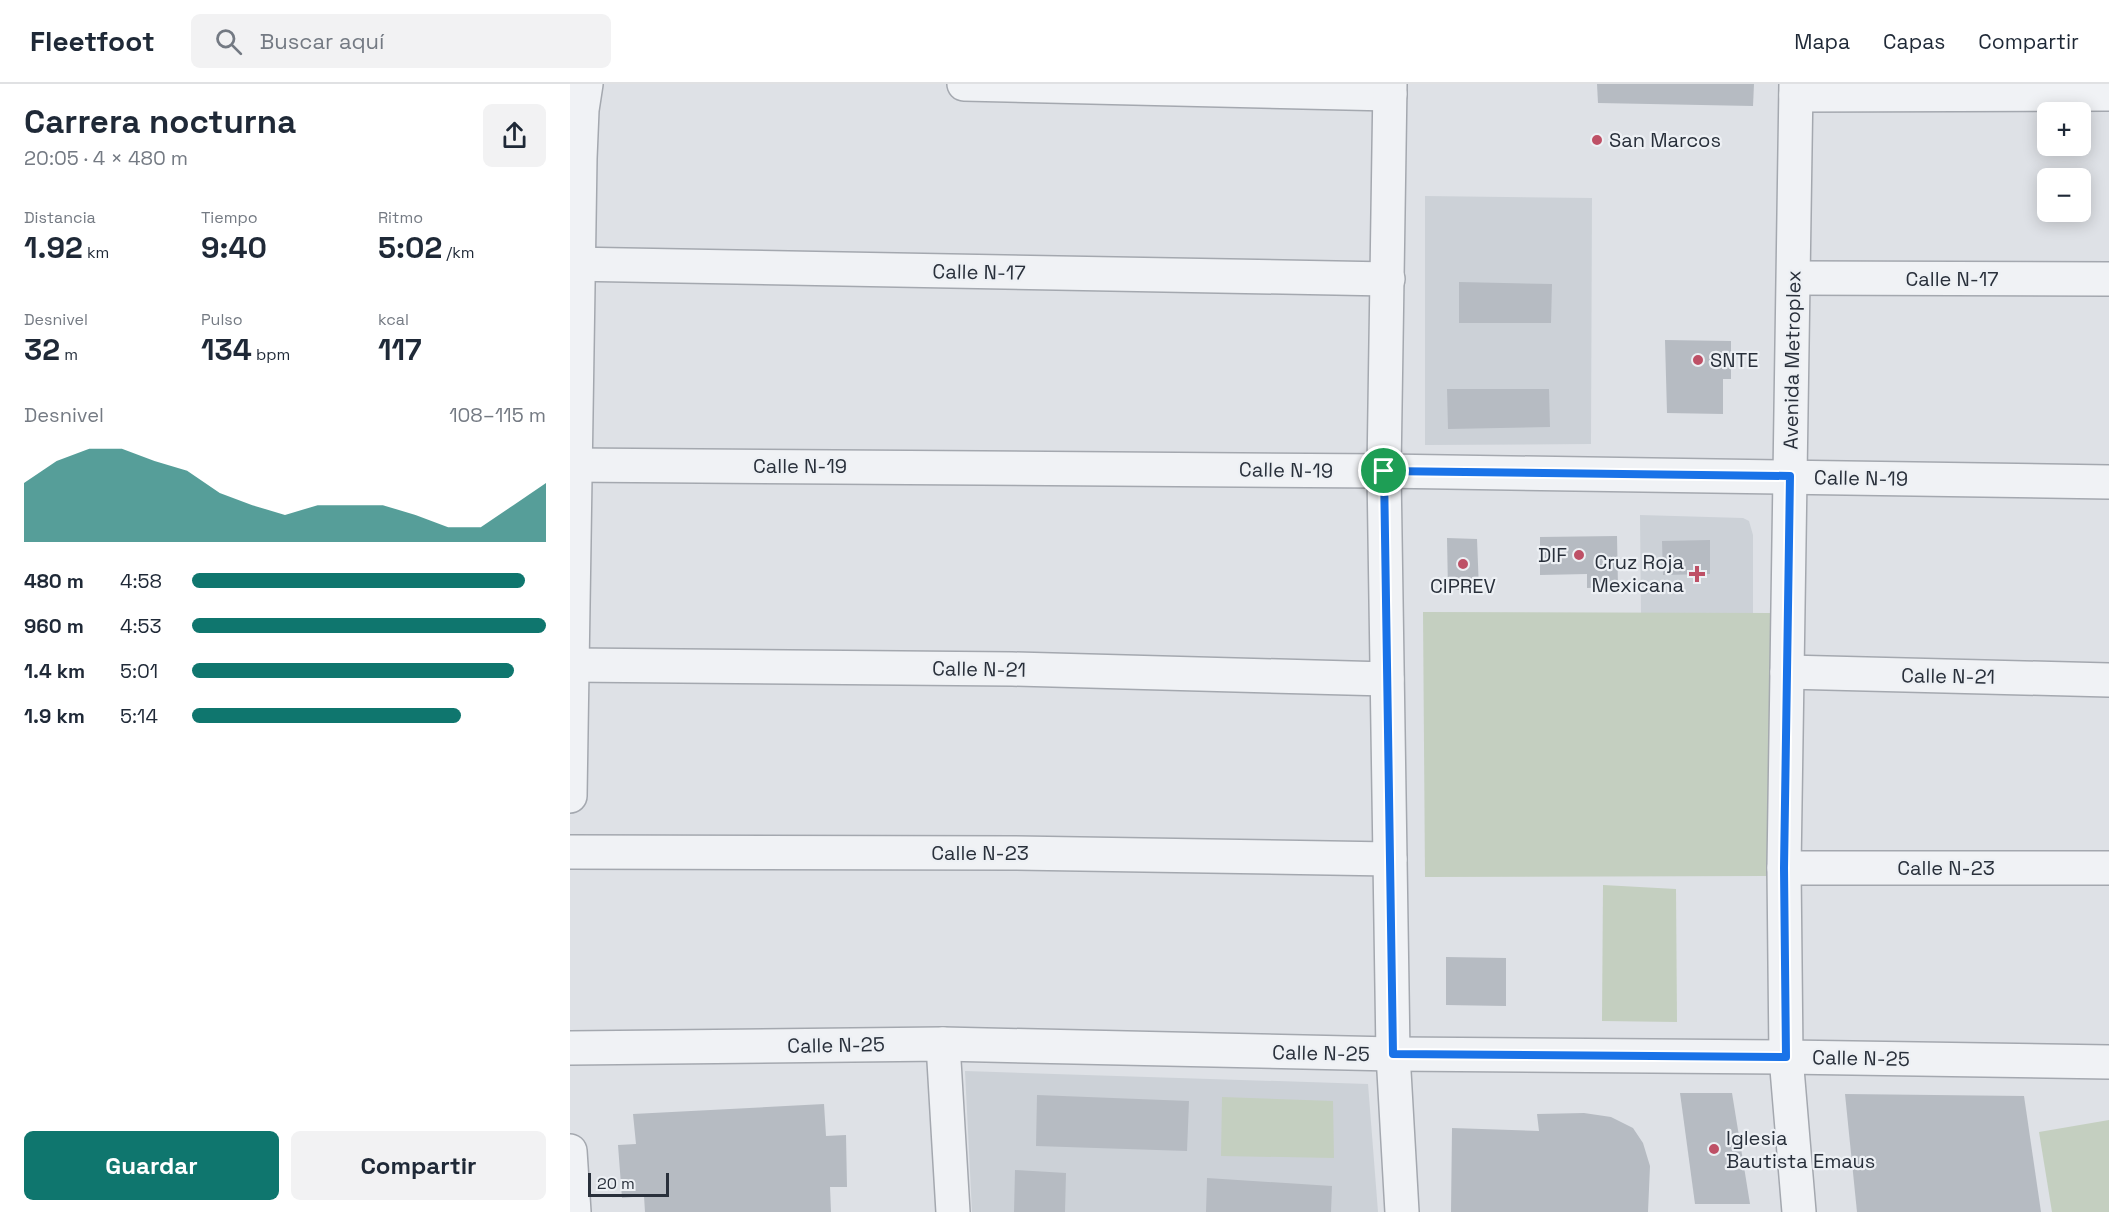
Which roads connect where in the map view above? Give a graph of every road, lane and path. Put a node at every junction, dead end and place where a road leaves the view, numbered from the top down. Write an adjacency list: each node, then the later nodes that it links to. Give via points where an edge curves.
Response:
1 (586, 84): 6 (street)
2 (964, 84): 3 (street)
3 (1390, 89): 8 (street)
4 (1796, 89): 5 (street); 7 (street, Avenida Metroplex)
5 (2109, 94)
6 (574, 264): 8 (street, Calle N-17); 10 (street)
7 (1794, 278): 9 (street, Calle N-17); 12 (street, Avenida Metroplex)
8 (1388, 279): 11 (street)
9 (2109, 279)
10 (573, 465): 11 (street, Calle N-19); 14 (street)
11 (1384, 471): 12 (street, Calle N-19); 16 (street)
12 (1790, 476): 13 (street, Calle N-19); 15 (street, Avenida Metroplex)
13 (2109, 482)
14 (572, 665): 16 (street, Calle N-21, via 1012,669); 18 (street)
15 (1787, 672): 17 (street, Calle N-21); 21 (street, Avenida Metroplex)
16 (1388, 679): 20 (street)
17 (2109, 680)
18 (570, 796)
19 (570, 852): 20 (street, Calle N-23)
20 (1390, 859): 25 (street)
21 (1784, 868): 22 (street, Calle N-23); 26 (street, Avenida Metroplex)
22 (2109, 868)
23 (943, 1044): 24 (street, Calle N-25); 25 (street, Calle N-25); 30 (street)
24 (570, 1048)
25 (1393, 1054): 26 (street, Calle N-25); 31 (street)
26 (1786, 1057): 27 (street, Calle N-25); 32 (street, Avenida Metroplex)
27 (2109, 1062)
28 (570, 1151): 29 (street)
29 (574, 1212)
30 (953, 1212)
31 (1402, 1212)
32 (1799, 1212)

